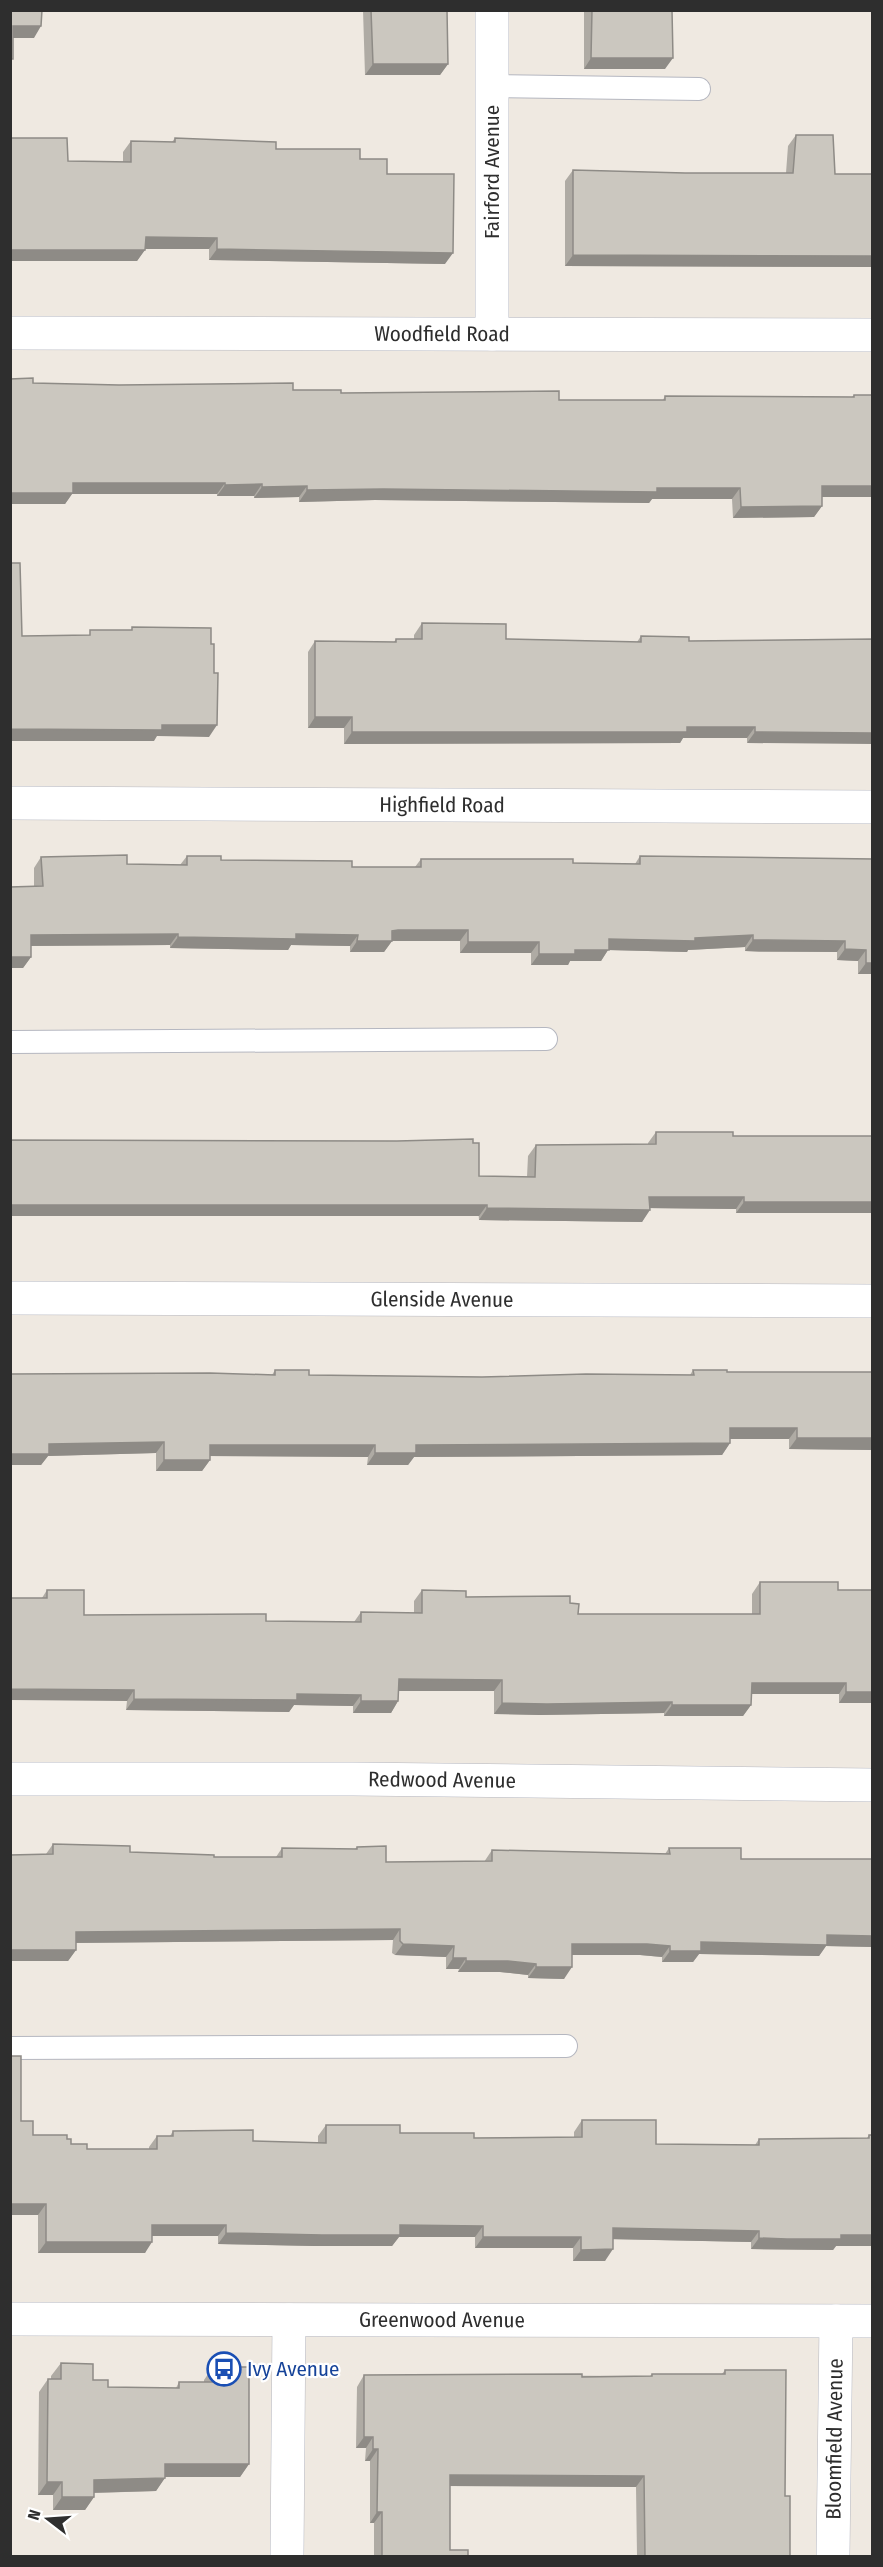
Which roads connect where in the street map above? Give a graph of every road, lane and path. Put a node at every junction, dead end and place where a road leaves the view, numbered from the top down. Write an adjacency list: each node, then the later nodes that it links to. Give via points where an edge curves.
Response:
1 (492, 10): 2 (street, Fairford Avenue)
2 (492, 86): 3 (lane); 5 (street, Fairford Avenue)
3 (699, 89)
4 (10, 333): 5 (street, Woodfield Road)
5 (492, 334): 6 (street, Woodfield Road)
6 (873, 335)
7 (10, 803): 8 (street, Highfield Road)
8 (873, 807)
9 (546, 1039): 10 (lane)
10 (10, 1042)
11 (10, 1298): 12 (street, Glenside Avenue)
12 (873, 1301)
13 (10, 1779): 14 (street, Redwood Avenue)
14 (873, 1785)
15 (566, 2046): 16 (lane)
16 (10, 2048)
17 (10, 2319): 18 (street, Greenwood Avenue)
18 (289, 2320): 19 (street, Greenwood Avenue); 21 (street)
19 (836, 2321): 20 (street, Greenwood Avenue); 22 (street, Bloomfield Avenue)
20 (873, 2321)
21 (287, 2556)
22 (833, 2556)

